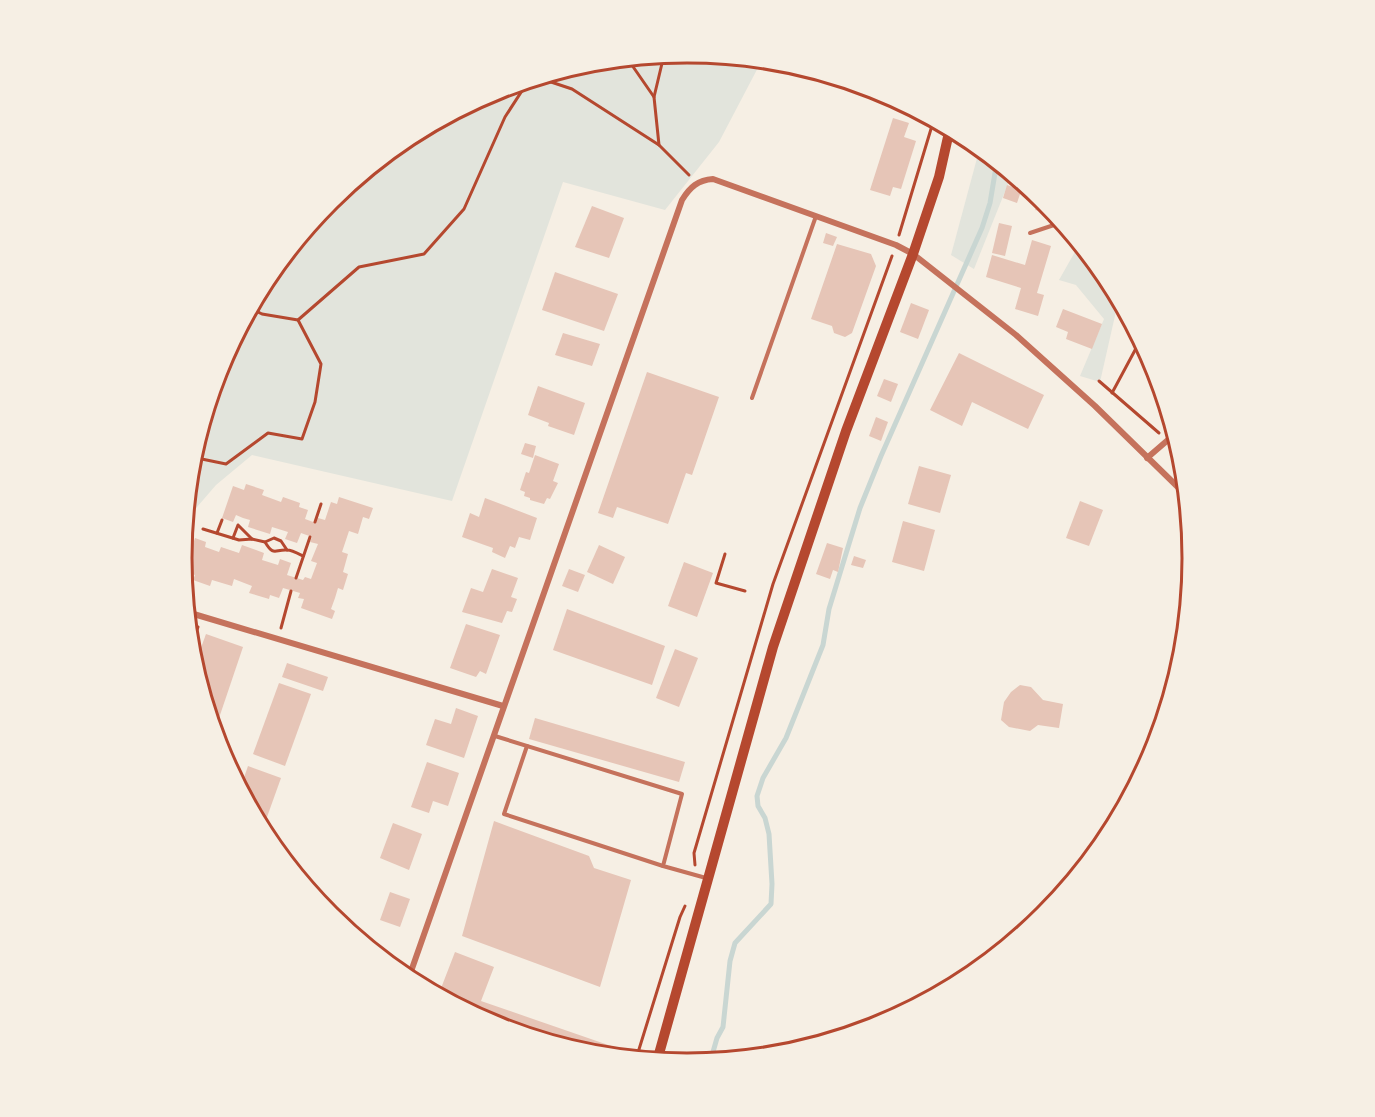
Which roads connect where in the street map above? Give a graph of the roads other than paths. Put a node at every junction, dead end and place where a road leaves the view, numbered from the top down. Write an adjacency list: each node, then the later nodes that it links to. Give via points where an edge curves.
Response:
1 (948, 137): 5 (main road)
2 (816, 216): 5 (street, via 896,244); 6 (lane); 11 (street, via 713,179 688,190)
3 (1053, 225): 4 (lane)
4 (1030, 232)
5 (913, 254): 8 (street, via 1016,335); 15 (main road, via 846,431 773,647)
6 (752, 398)
7 (1168, 439): 8 (street)
8 (1147, 458): 9 (street)
9 (1178, 487)
10 (195, 614): 11 (street)
11 (503, 706): 12 (street)
12 (495, 736): 13 (lane); 16 (street)
13 (527, 746): 14 (lane, via 682,794); 14 (lane, via 504,814)
14 (663, 866): 15 (lane)
15 (709, 879): 17 (main road)
16 (412, 970)
17 (660, 1053)

